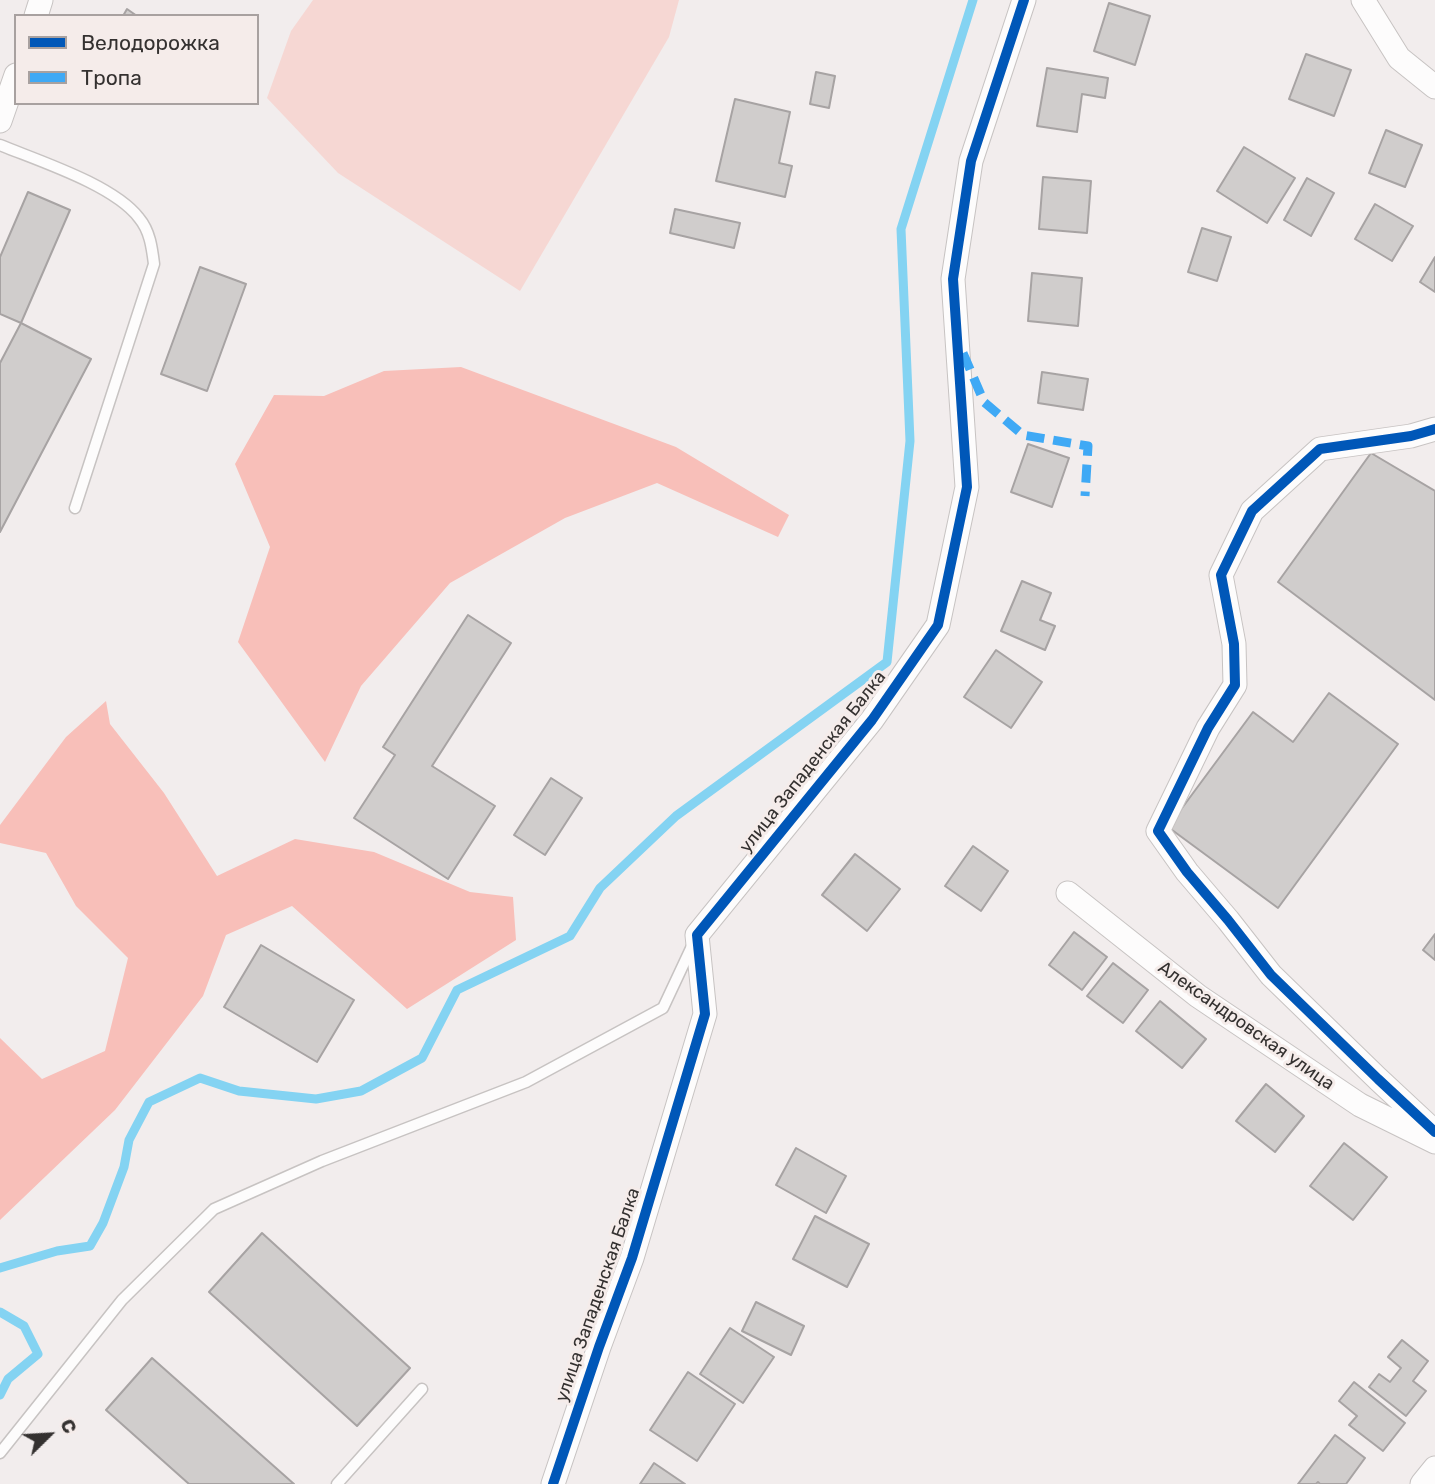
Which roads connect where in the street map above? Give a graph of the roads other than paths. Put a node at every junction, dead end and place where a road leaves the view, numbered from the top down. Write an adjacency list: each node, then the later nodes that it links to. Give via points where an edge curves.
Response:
1 (1024, 0): 10 (street, улица Западенская Балка, via 971,161 953,279 967,487 938,625 872,720)
2 (1363, 0): 4 (street, via 1399,58)
3 (14, 81): 5 (street)
4 (1435, 87)
5 (0, 121)
6 (0, 145): 8 (lane, via 109,192 139,217 151,240 154,264)
7 (1435, 429): 11 (street, via 1320,449 1252,511 1221,575 1234,644 1235,684 1208,728 1158,831 1271,975)
8 (75, 508)
9 (1068, 893): 12 (street, Александровская улица, via 1209,1004 1360,1105)
10 (697, 935): 14 (lane, via 663,1008 526,1082 322,1161 214,1209 122,1300); 17 (street, улица Западенская Балка, via 705,1014 632,1258)
11 (1435, 1132)
12 (1435, 1142)
13 (422, 1389): 16 (lane)
14 (0, 1453)
15 (1435, 1468): 18 (street)
16 (337, 1484)
17 (553, 1484)
18 (1422, 1484)

